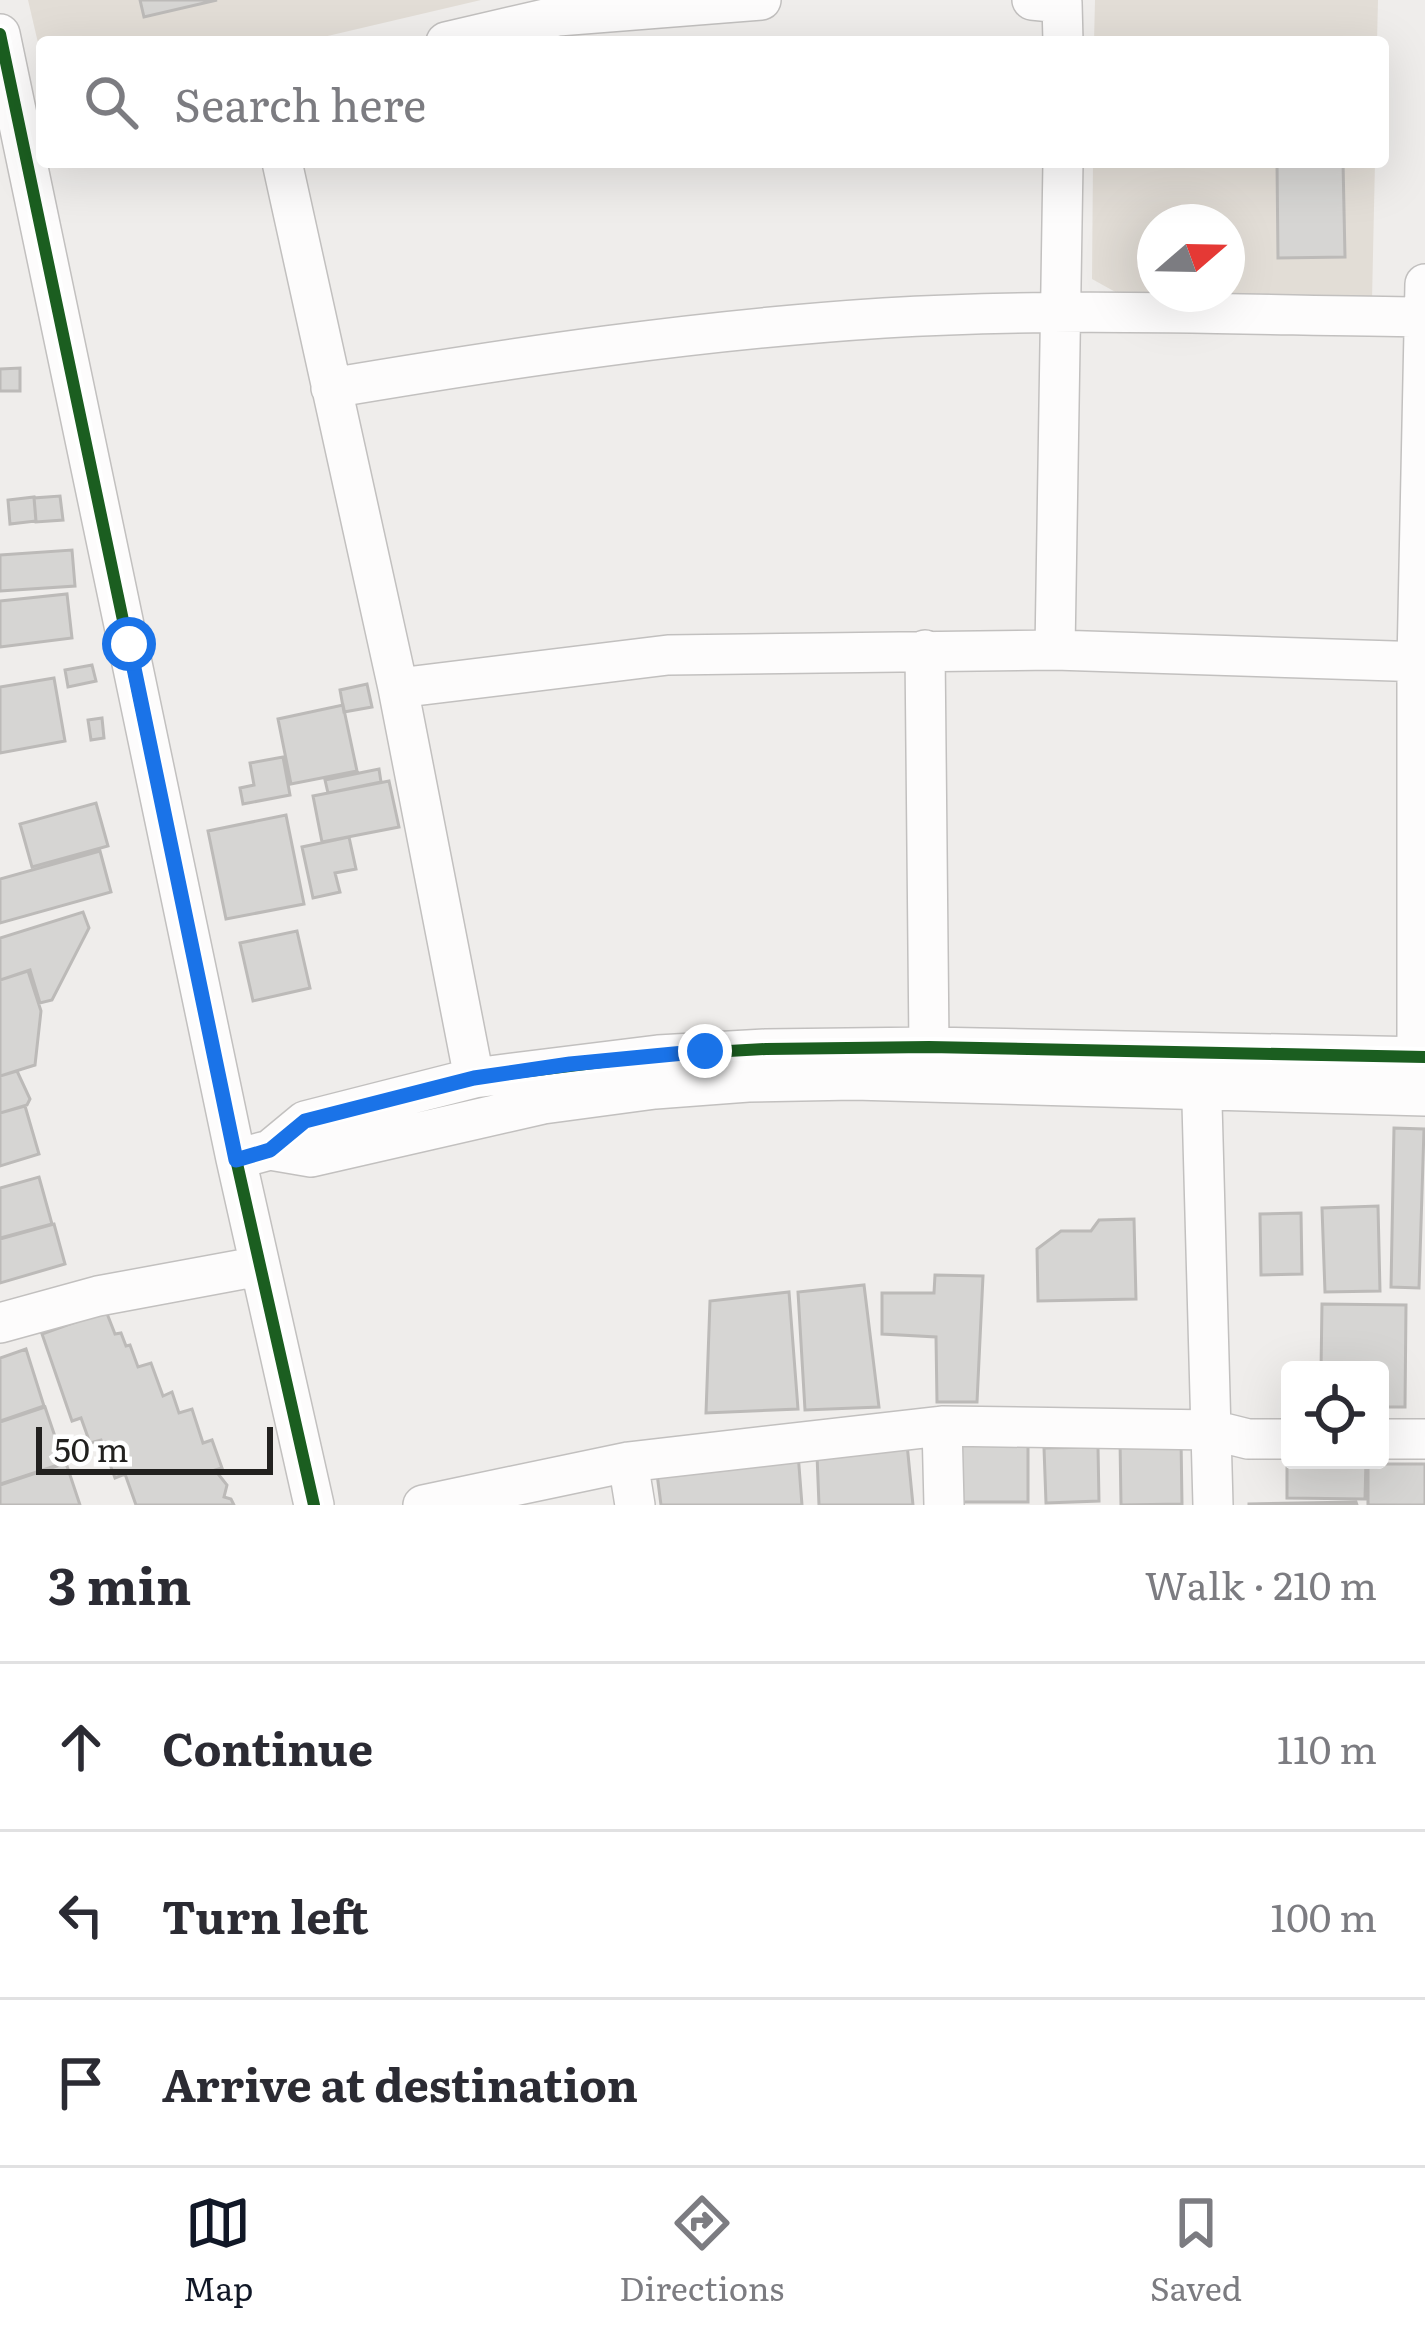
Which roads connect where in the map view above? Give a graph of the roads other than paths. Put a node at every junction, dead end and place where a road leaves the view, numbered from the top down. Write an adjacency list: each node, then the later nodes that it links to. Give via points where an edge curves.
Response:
1 (761, 0): 2 (street)
2 (556, 8): 4 (street)
3 (0, 34): 5 (street)
4 (465, 36)
5 (22, 134): 20 (street)
6 (283, 168): 10 (street)
7 (1064, 168): 9 (street)
8 (1424, 301): 9 (street); 11 (street)
9 (1062, 313): 10 (street, via 708,331); 13 (street)
10 (331, 388): 15 (street)
11 (1423, 494): 14 (street)
12 (925, 650): 13 (street); 15 (street, via 668,655); 16 (street)
13 (1054, 650): 14 (street)
14 (1421, 662): 18 (street)
15 (398, 688): 19 (street)
16 (929, 1047): 17 (street); 19 (street, via 705,1051)
17 (1201, 1073): 18 (street); 20 (street, via 748,1082 543,1104 311,1157); 24 (street)
18 (1421, 1076)
19 (474, 1078): 20 (street, via 305,1121)
20 (253, 1155): 21 (street)
21 (260, 1266): 22 (street); 29 (street)
22 (0, 1323)
23 (942, 1426): 24 (street); 28 (street); 32 (street)
24 (1212, 1430): 25 (street); 33 (street)
25 (1281, 1439)
26 (1389, 1439): 27 (street)
27 (1425, 1439)
28 (628, 1462): 30 (street); 31 (street)
29 (314, 1505)
30 (423, 1505)
31 (635, 1505)
32 (944, 1505)
33 (1213, 1505)

